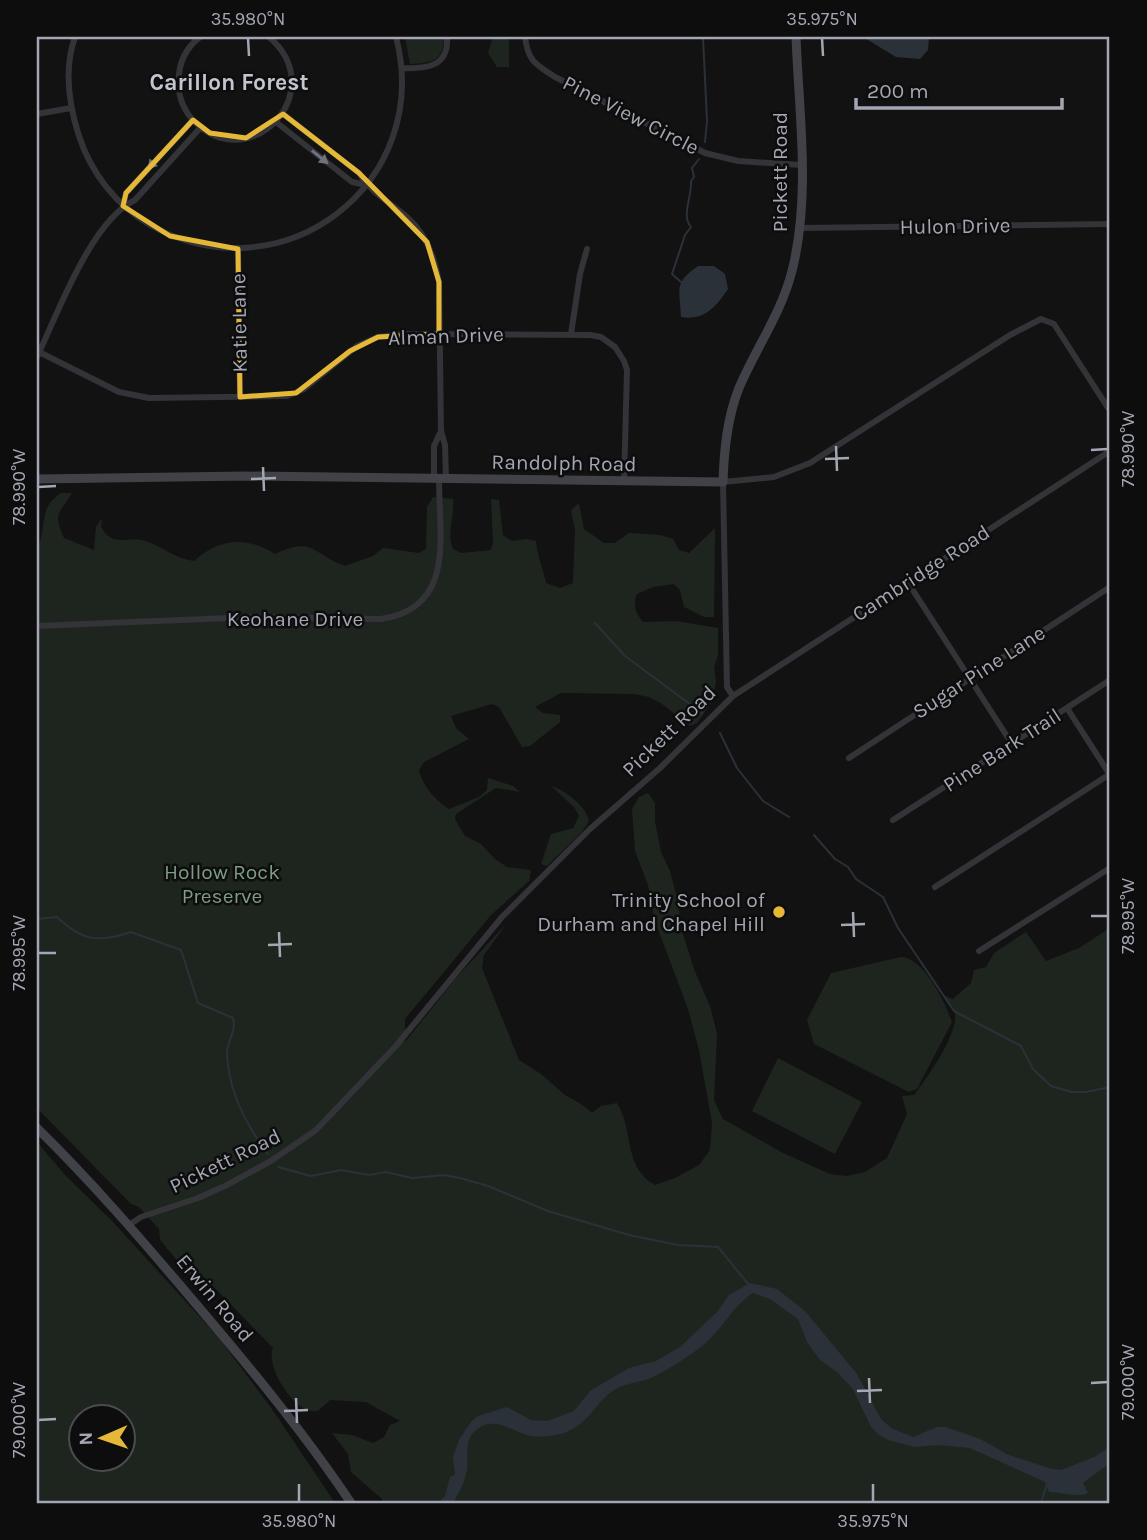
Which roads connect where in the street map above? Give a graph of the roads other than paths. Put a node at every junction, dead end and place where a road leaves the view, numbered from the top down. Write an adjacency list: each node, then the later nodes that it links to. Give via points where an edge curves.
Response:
1 (75, 37): 9 (street, via 68,76)
2 (200, 37): 12 (street, via 186,52 178,79 184,108)
3 (269, 37): 11 (street, via 291,67 293,80)
4 (396, 37): 8 (street)
5 (447, 37): 8 (street, via 445,54 435,64)
6 (525, 37): 15 (street, Pine View Circle, via 535,64 695,149 725,159)
7 (796, 37): 15 (street, Pickett Road)
8 (402, 68): 16 (street, via 402,98 393,139)
9 (71, 108): 10 (street); 17 (street, via 84,151)
10 (37, 114)
11 (283, 114): 13 (street); 16 (street, Keohane Drive, via 359,173)
12 (193, 120): 14 (street); 17 (street, one-way to 17, via 126,193)
13 (276, 122): 14 (street, via 246,138 227,138); 16 (street, Keohane Drive, one-way to 16, via 352,182)
14 (201, 127): 17 (street, via 135,200)
15 (801, 165): 19 (street, Pickett Road)
16 (367, 186): 20 (street, via 344,209 304,234); 22 (street, Keohane Drive, via 410,219 427,242 439,282)
17 (123, 206): 20 (street, via 170,236); 24 (street, via 96,237)
18 (1110, 224): 19 (street, Hulon Drive)
19 (800, 228): 32 (street, Pickett Road, via 782,301 730,415)
20 (238, 249): 25 (street, Katie Lane)
21 (587, 249): 23 (street)
22 (439, 334): 23 (street, Alman Drive); 25 (street, Alman Drive, via 378,337 350,351 296,393); 27 (street, Keohane Drive)
23 (570, 334): 31 (street, Alman Drive, via 610,341 624,361)
24 (38, 354): 25 (street, Alman Drive, via 128,395)
25 (240, 397)
26 (1110, 411): 32 (street, Randolph Road, via 1054,324 1036,320 810,463 774,477)
27 (441, 431): 30 (street, Keohane Drive, via 445,445); 30 (street, Keohane Drive, via 434,446)
28 (1110, 451): 33 (street, Cambridge Road)
29 (37, 479): 30 (street, Randolph Road)
30 (440, 479): 31 (street, Randolph Road); 35 (street, Keohane Drive, via 435,581 427,598 398,617 253,617)
31 (624, 481): 32 (street, Randolph Road)
32 (723, 482): 38 (street, Pickett Road, via 727,687)
33 (907, 581): 36 (street); 38 (street, Cambridge Road)
34 (1110, 587): 36 (street, Sugar Pine Lane)
35 (37, 626)
36 (970, 677): 40 (street); 41 (street, Sugar Pine Lane)
37 (1110, 680): 39 (street, Pine Bark Trail)
38 (733, 696): 48 (street, Pickett Road, via 502,917 395,1046 316,1130 225,1186)
39 (1068, 708): 40 (street, Pine Bark Trail); 42 (street)
40 (1012, 744): 43 (street, Pine Bark Trail)
41 (849, 758)
42 (1110, 775): 45 (street)
43 (893, 820)
44 (1110, 868): 46 (street)
45 (935, 887)
46 (979, 951)
47 (37, 1128): 48 (street, Erwin Road)
48 (129, 1225): 49 (street, Erwin Road, via 268,1390)
49 (352, 1503)

